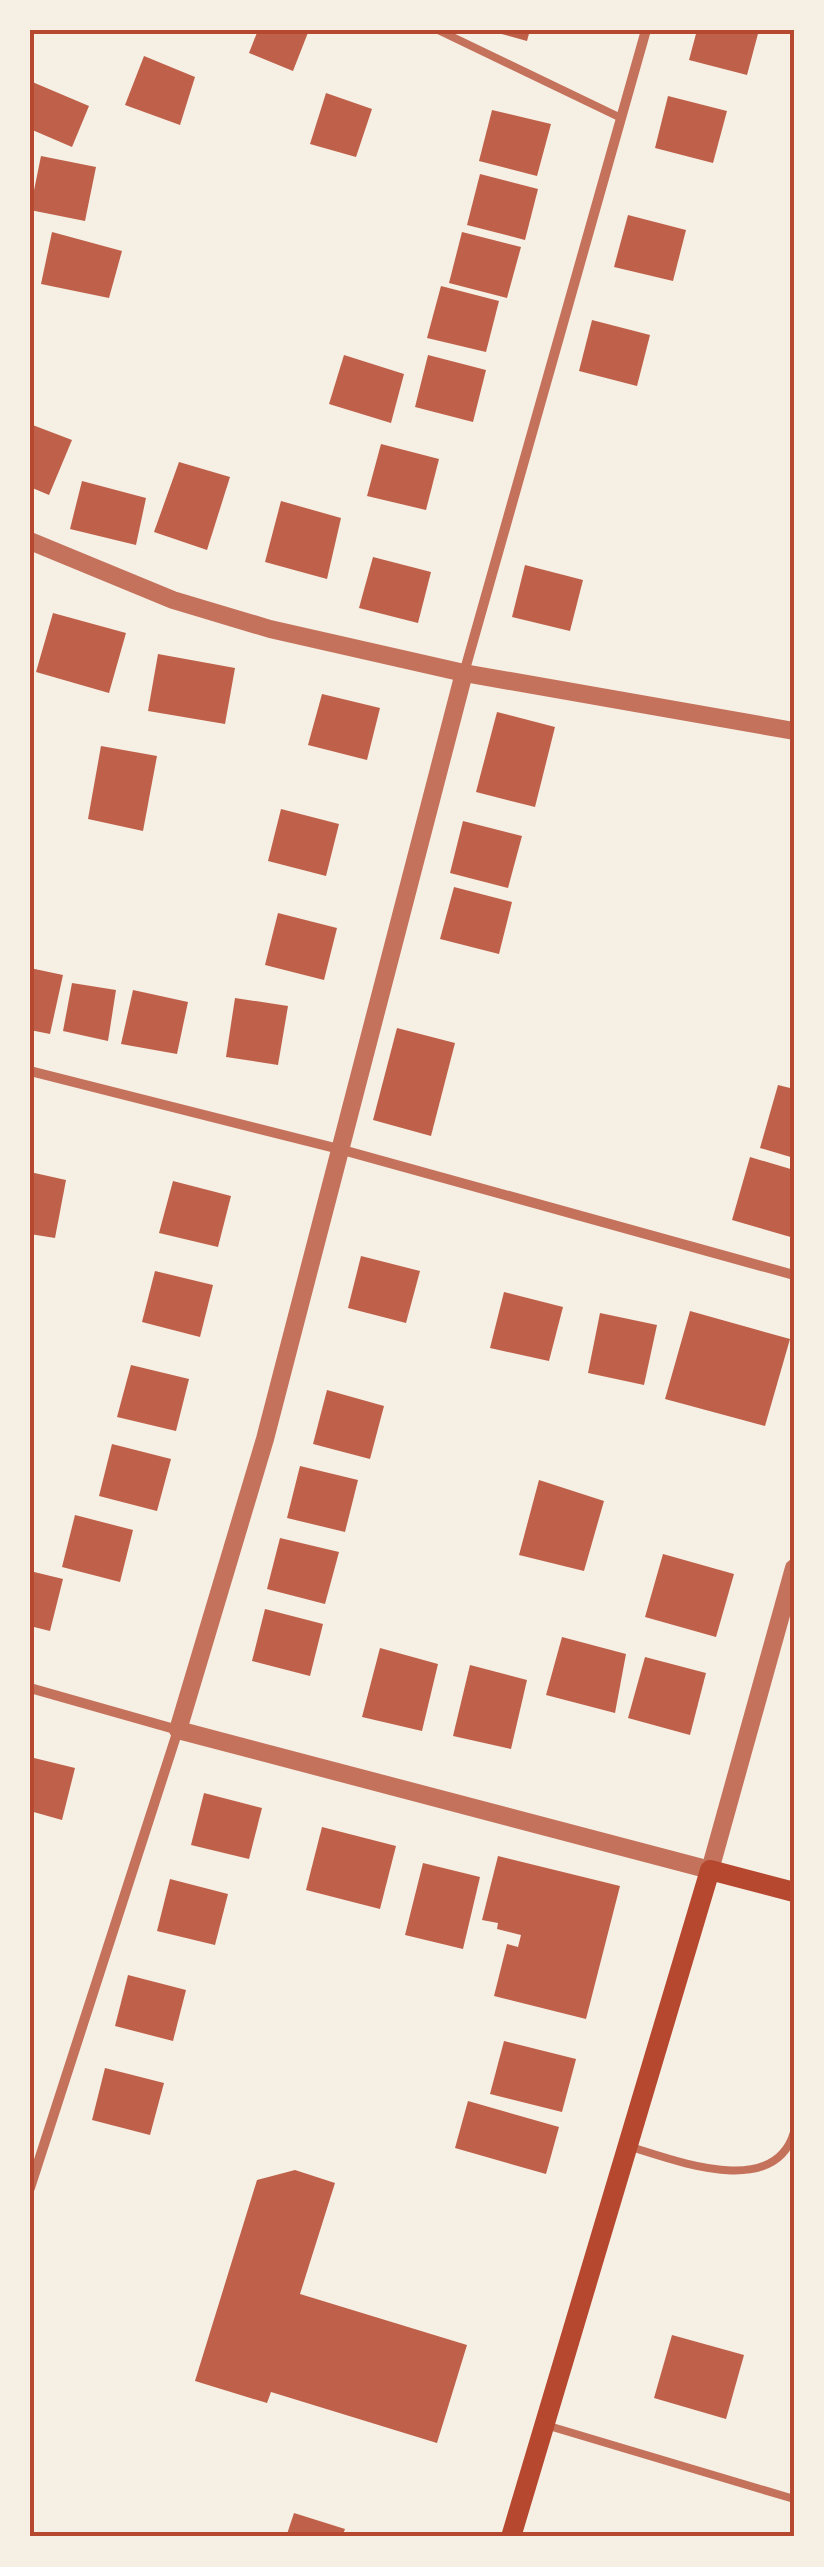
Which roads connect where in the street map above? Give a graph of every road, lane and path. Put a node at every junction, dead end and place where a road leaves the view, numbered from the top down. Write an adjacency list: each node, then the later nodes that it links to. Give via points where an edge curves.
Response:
1 (438, 30): 3 (lane)
2 (646, 30): 3 (street)
3 (619, 117): 5 (street)
4 (30, 541): 5 (street, via 174,600 270,630)
5 (464, 673): 6 (street); 8 (street)
6 (794, 731)
7 (30, 1071): 8 (street)
8 (338, 1149): 9 (street); 12 (street, via 265,1439)
9 (794, 1275)
10 (794, 1568): 13 (street)
11 (30, 1688): 12 (street)
12 (178, 1730): 13 (street); 17 (street)
13 (710, 1870): 14 (main road); 16 (main road)
14 (794, 1892)
15 (794, 2132): 16 (lane, via 765,2168 734,2172)
16 (626, 2146): 18 (main road)
17 (30, 2188)
18 (544, 2425): 19 (lane); 20 (main road)
19 (794, 2500)
20 (511, 2537)

